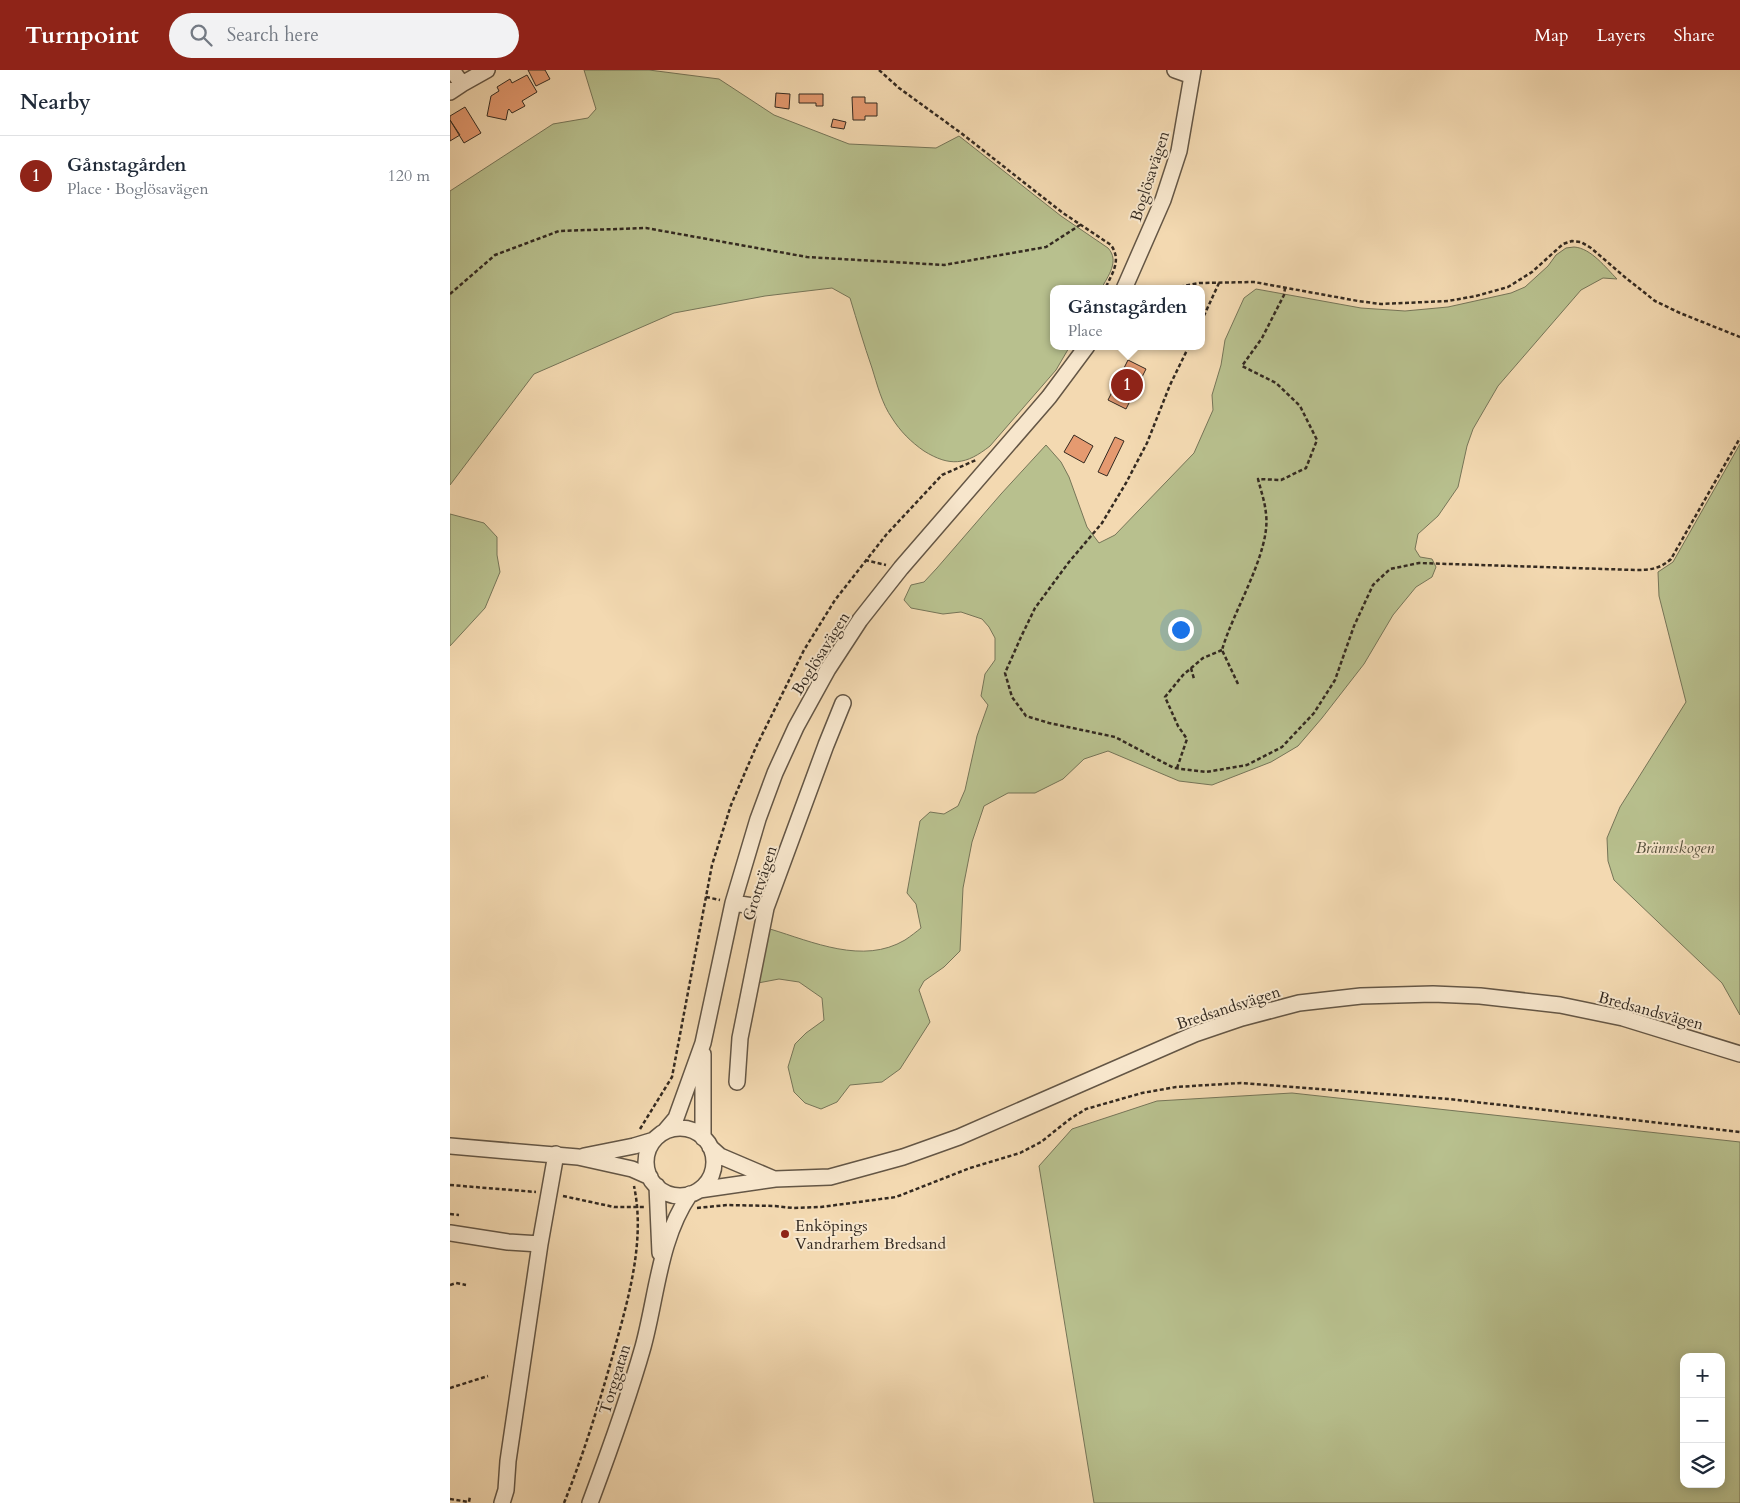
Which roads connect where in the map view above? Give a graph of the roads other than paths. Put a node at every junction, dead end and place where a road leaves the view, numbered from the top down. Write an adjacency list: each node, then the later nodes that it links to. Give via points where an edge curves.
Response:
1 (452, 70): 5 (street)
2 (487, 70): 5 (street)
3 (1175, 70): 4 (street)
4 (1193, 73): 6 (street, Boglösavägen, via 1179,151 1163,200)
5 (456, 88)
6 (1126, 285)
7 (1084, 350): 9 (street, Boglösavägen, via 1049,397 901,568 860,620 828,669 775,773)
8 (844, 703): 10 (street, Grottvägen)
9 (733, 903): 10 (street); 11 (street, Boglösavägen)
10 (766, 908): 13 (street, Grottvägen, via 740,1038)
11 (703, 1043): 14 (street, Boglösavägen, via 676,1118); 15 (street, Boglösavägen)
12 (1740, 1054): 19 (street, Bredsandsvägen, via 1623,1018 1560,1005 1433,994 1361,996 1299,1003 1196,1034 968,1134 903,1157 830,1177)
13 (737, 1082)
14 (659, 1136): 15 (street, via 676,1128 686,1128); 18 (street, via 634,1146); 20 (street, Torggatan, via 648,1148 646,1160)
15 (707, 1142): 19 (street, via 720,1156); 21 (street, Torggatan, via 712,1156 712,1174)
16 (450, 1146): 17 (street)
17 (556, 1154): 18 (street); 23 (street)
18 (578, 1157): 20 (street, via 632,1169)
19 (775, 1180): 21 (street, Bredsandsvägen)
20 (653, 1182): 21 (street, via 673,1195); 24 (street, Torggatan, via 659,1208)
21 (694, 1192): 24 (street, Torggatan, via 679,1211)
22 (450, 1233): 23 (street)
23 (540, 1244): 25 (street)
24 (661, 1262): 26 (street, Torggatan, via 643,1346)
25 (502, 1503)
26 (590, 1503)

